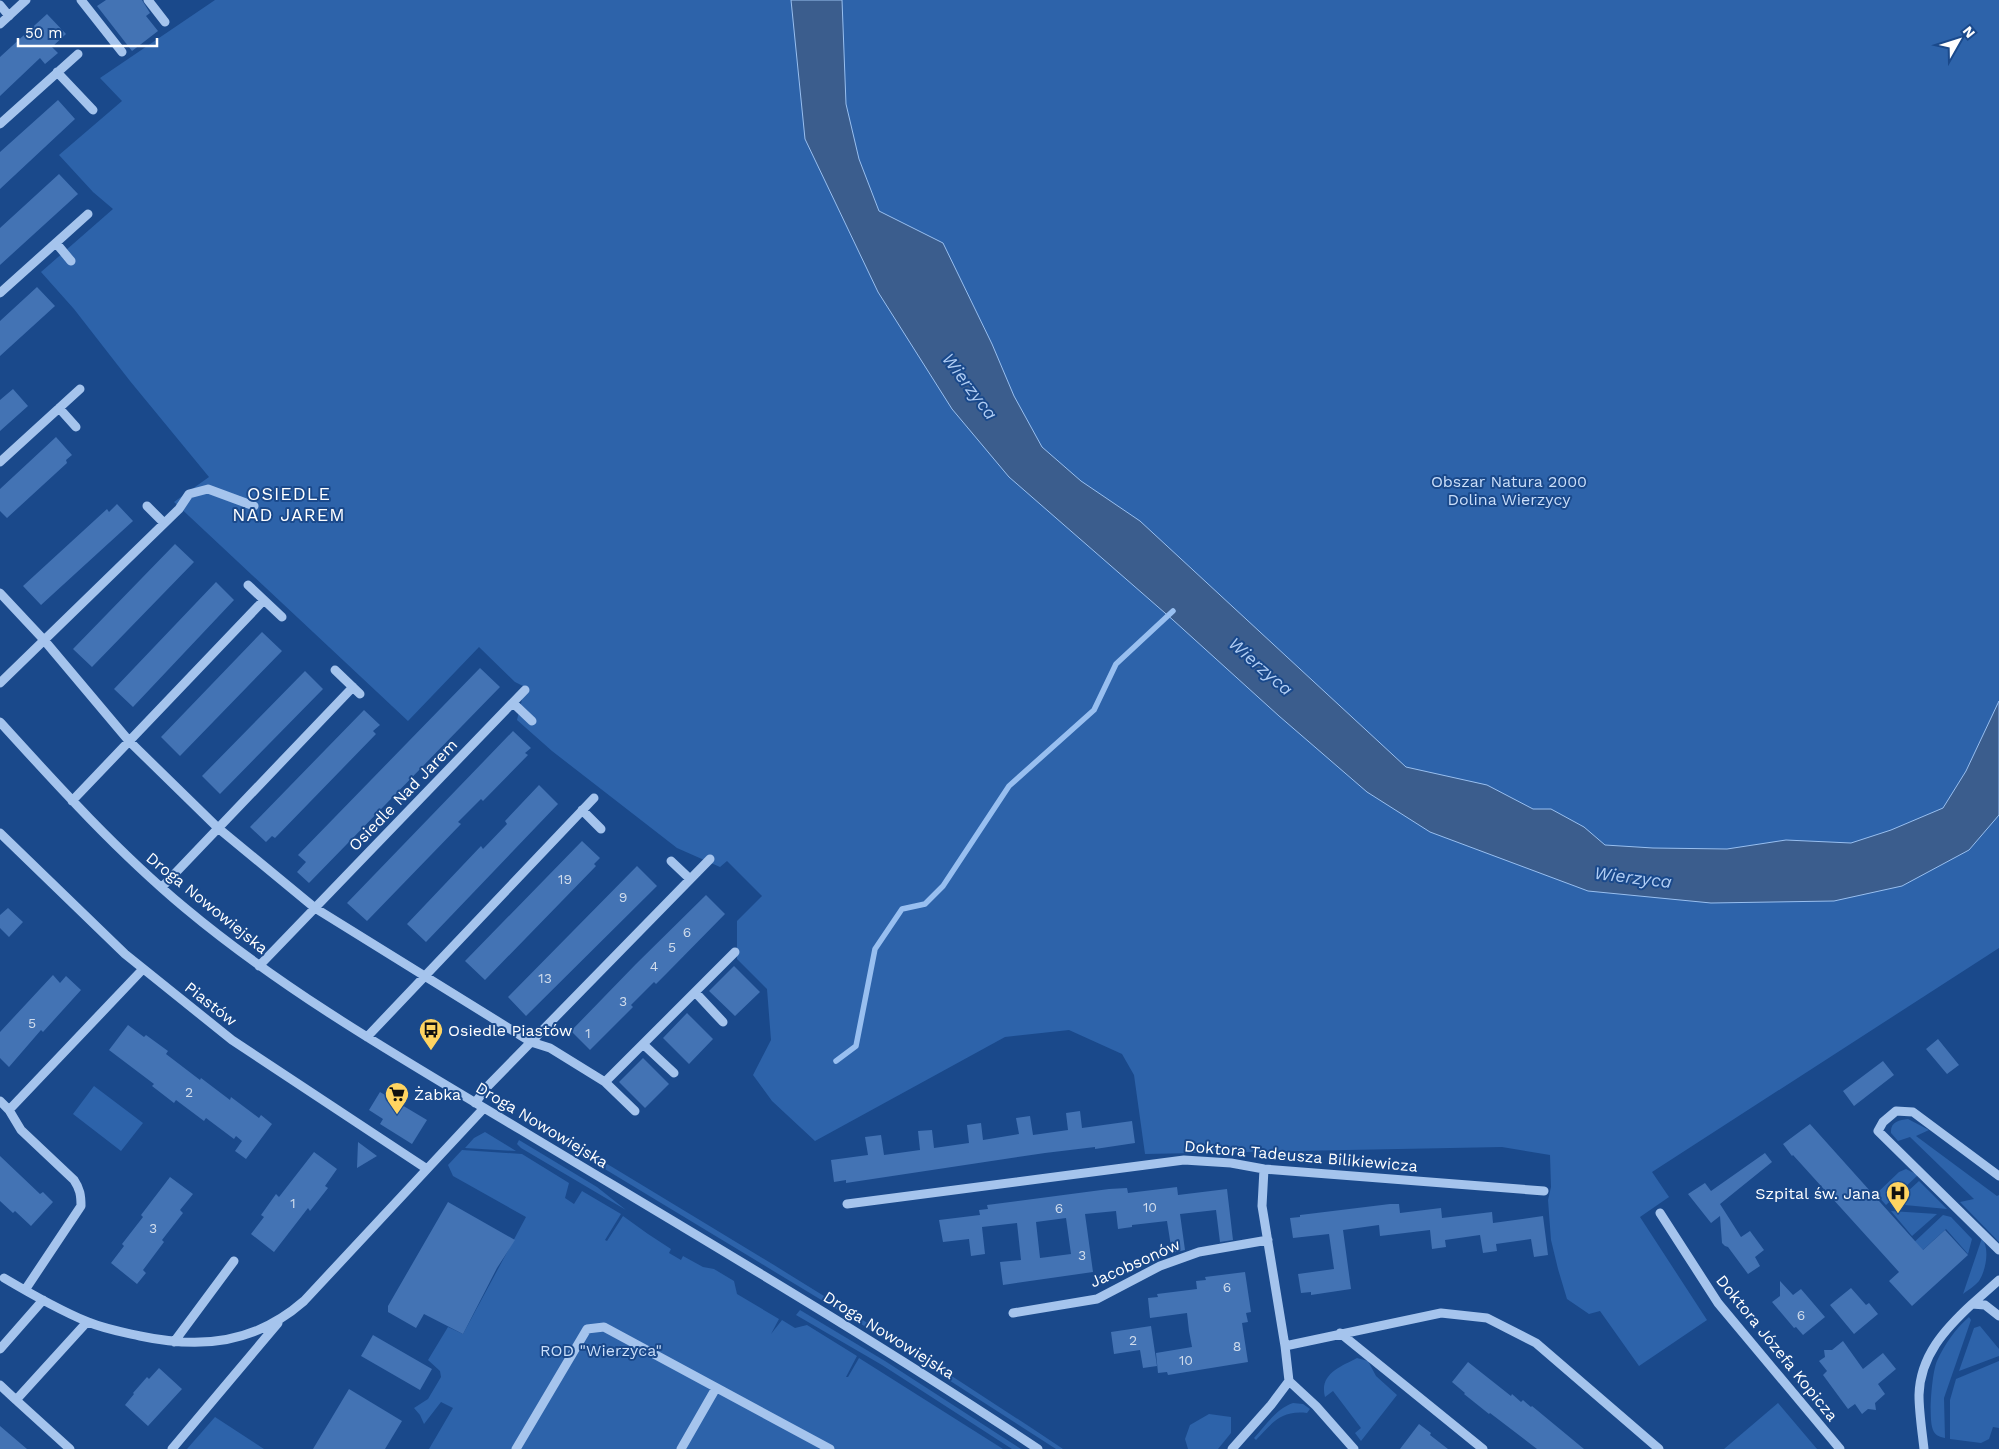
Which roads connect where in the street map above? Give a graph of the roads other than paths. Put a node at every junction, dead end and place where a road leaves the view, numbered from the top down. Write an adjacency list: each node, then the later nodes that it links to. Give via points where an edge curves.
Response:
1 (26, 0): 5 (street)
2 (81, 0): 8 (street)
3 (148, 0): 6 (street)
4 (0, 6): 5 (street)
5 (9, 16): 7 (street)
6 (166, 22)
7 (0, 24)
8 (122, 52)
9 (78, 54): 10 (street)
10 (57, 72): 11 (street); 12 (street)
11 (93, 110)
12 (0, 124)
13 (88, 214): 14 (street)
14 (56, 243): 15 (street); 16 (street)
15 (71, 261)
16 (0, 293)
17 (80, 389): 18 (street)
18 (59, 408): 19 (street); 20 (street)
19 (76, 427)
20 (0, 462)
21 (147, 506): 23 (street)
22 (254, 506): 23 (street, via 208,489 189,494)
23 (164, 523): 28 (street)
24 (248, 585): 26 (street)
25 (0, 594): 28 (street)
26 (264, 600): 27 (street); 37 (street)
27 (282, 617)
28 (44, 640): 30 (street); 37 (street)
29 (335, 670): 31 (street)
30 (0, 683)
31 (353, 687): 33 (street); 41 (street)
32 (525, 690): 34 (street, Osiedle Nad Jarem)
33 (360, 694)
34 (513, 703): 35 (street); 48 (street, Osiedle Nad Jarem)
35 (532, 721)
36 (0, 722): 39 (street, Droga Nowowiejska)
37 (129, 741): 39 (street); 41 (street)
38 (594, 798): 40 (street)
39 (72, 801): 47 (street, Droga Nowowiejska)
40 (582, 810): 42 (street); 52 (street)
41 (218, 828): 47 (street); 48 (street)
42 (601, 829)
43 (0, 833): 51 (street, Piastów)
44 (710, 859): 46 (street)
45 (671, 861): 46 (street)
46 (690, 879): 56 (street)
47 (162, 887): 50 (street, Droga Nowowiejska)
48 (315, 908): 50 (street, Osiedle Nad Jarem); 52 (street)
49 (735, 952): 53 (street)
50 (260, 966): 55 (street, Droga Nowowiejska)
51 (143, 969): 63 (street); 65 (street, Piastów, via 257,1058)
52 (423, 976): 55 (street); 56 (street)
53 (695, 992): 54 (street); 57 (street)
54 (722, 1022)
55 (366, 1037): 61 (street, Droga Nowowiejska)
56 (531, 1042): 59 (street, via 550,1048); 61 (street)
57 (643, 1044): 58 (street); 59 (street)
58 (674, 1072)
59 (605, 1082): 64 (street)
60 (0, 1101): 63 (street)
61 (475, 1103): 62 (street, Droga Nowowiejska)
62 (484, 1108): 65 (street); 96 (street, Droga Nowowiejska, via 862,1336)
63 (9, 1110): 76 (street, via 21,1130 74,1180 81,1196 81,1206)
64 (635, 1111)
65 (427, 1169): 81 (street, via 304,1301)
66 (1264, 1169): 68 (street, Doktora Tadeusza Bilikiewicza); 69 (street, Doktora Tadeusza Bilikiewicza, via 1184,1160); 71 (street, via 1262,1206)
67 (1999, 1176): 72 (street, via 1913,1112 1896,1111 1878,1131)
68 (1544, 1191)
69 (847, 1204)
70 (1660, 1213): 101 (street, Doktora Józefa Kopicza, via 1718,1303)
71 (1268, 1240): 79 (street, Jacobsonów, via 1199,1252 1160,1266 1097,1298); 85 (street)
72 (1999, 1250)
73 (234, 1261): 84 (street)
74 (4, 1278): 76 (street)
75 (1999, 1280): 78 (street)
76 (24, 1290): 77 (street)
77 (43, 1300): 82 (street); 86 (street)
78 (1972, 1304): 80 (street, via 1985,1305); 102 (street, via 1950,1324 1926,1360 1919,1394)
79 (1013, 1313)
80 (1999, 1316)
81 (280, 1321): 84 (street, via 216,1342); 92 (street)
82 (88, 1322): 84 (street, via 111,1330); 90 (street)
83 (1340, 1333): 85 (street); 99 (street); 100 (street, via 1441,1313 1487,1318 1536,1343)
84 (174, 1342)
85 (1286, 1346): 87 (street)
86 (0, 1348)
87 (1289, 1382): 97 (street); 98 (street, via 1316,1406)
88 (0, 1385): 90 (street)
89 (716, 1388): 93 (street, via 604,1326 587,1329); 94 (street); 95 (street)
90 (16, 1400): 91 (street)
91 (70, 1449)
92 (172, 1449)
93 (516, 1449)
94 (681, 1449)
95 (830, 1449)
96 (1038, 1449)
97 (1232, 1449)
98 (1354, 1449)
99 (1483, 1449)
100 (1660, 1449)
101 (1840, 1449)
102 (1924, 1449)

